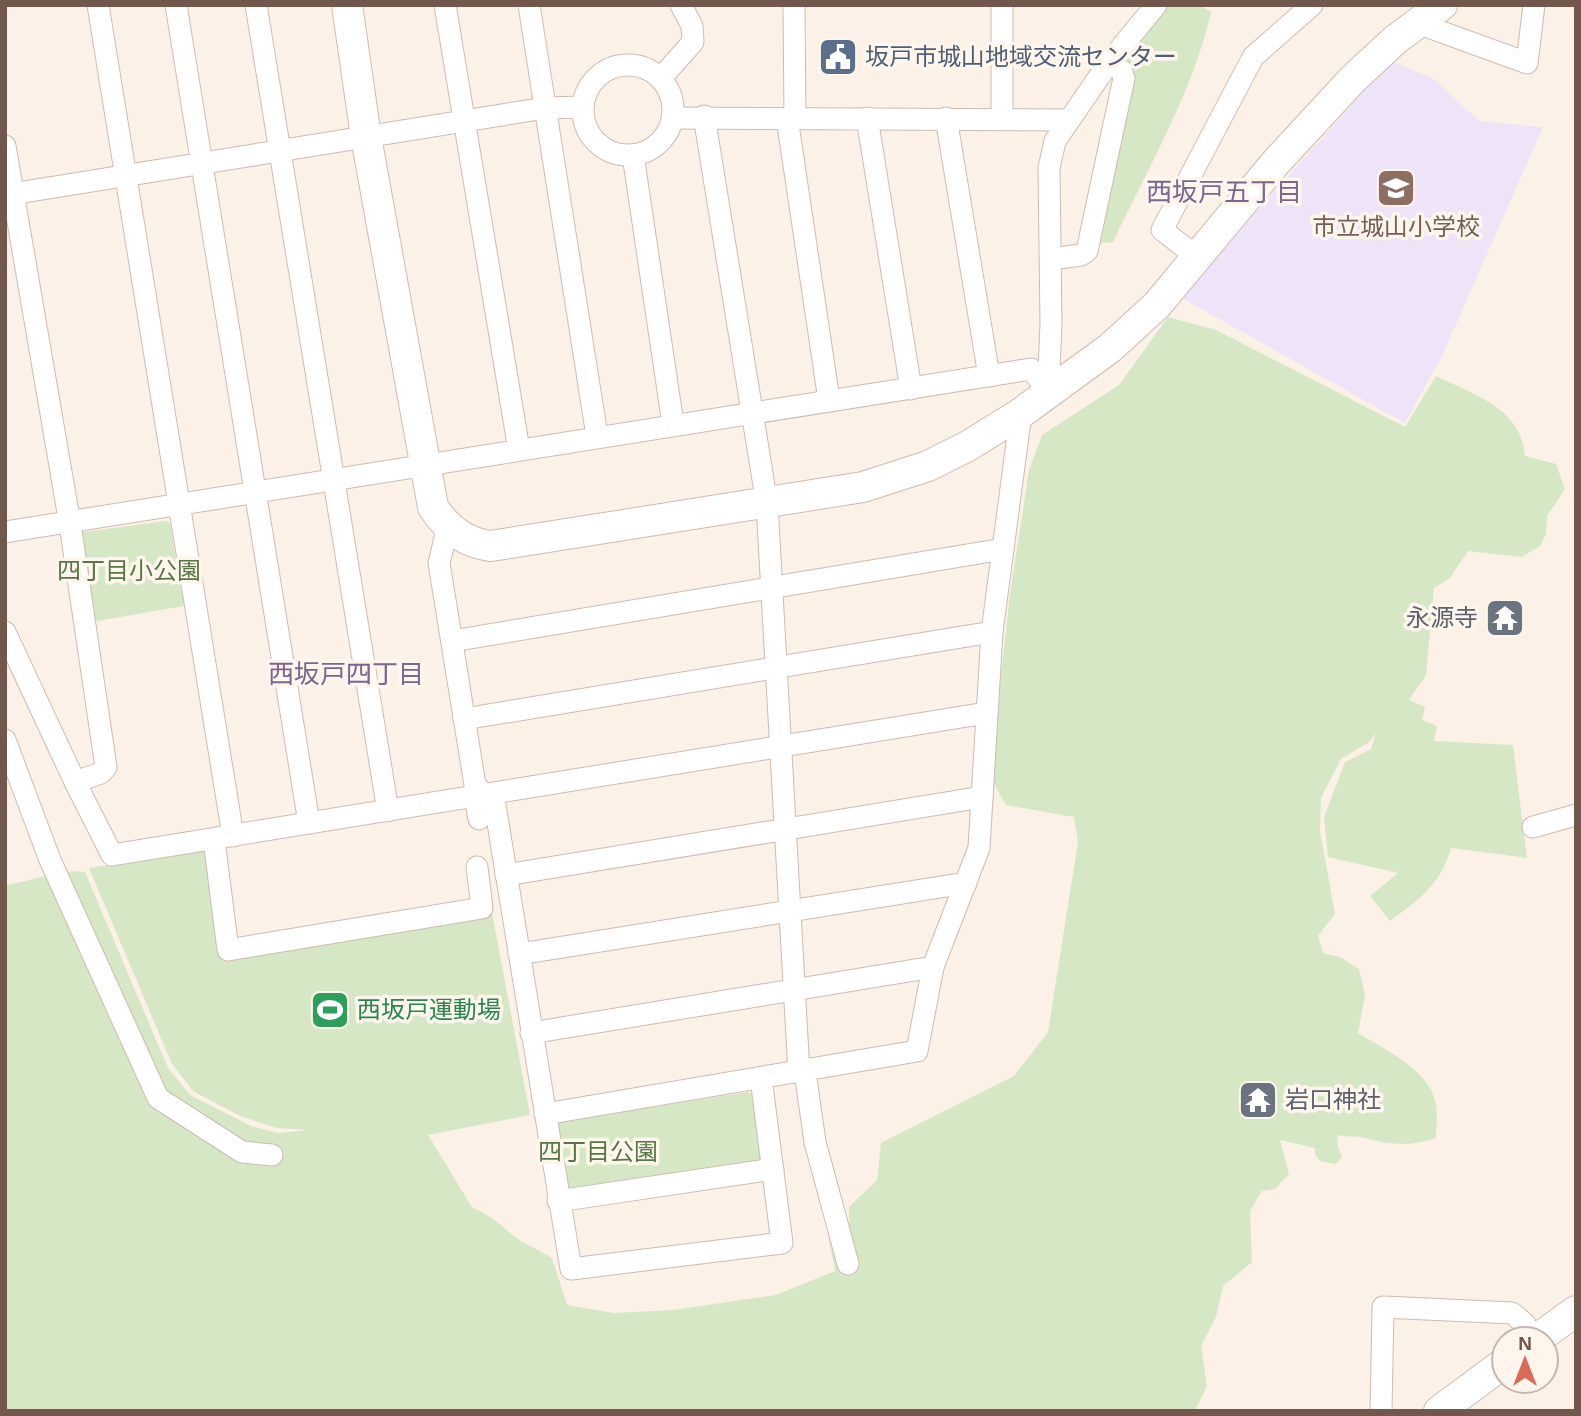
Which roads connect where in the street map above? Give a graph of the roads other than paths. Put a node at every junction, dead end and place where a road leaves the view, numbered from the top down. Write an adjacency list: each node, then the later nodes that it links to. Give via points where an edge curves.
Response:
1 (97, 5): 32 (street)
2 (176, 5): 31 (street)
3 (256, 5): 29 (street)
4 (347, 5): 27 (street)
5 (445, 5): 26 (street)
6 (529, 5): 18 (street)
7 (681, 5): 16 (street, via 694,42)
8 (794, 5): 21 (street)
9 (1002, 5): 24 (street)
10 (1156, 5): 15 (street)
11 (1311, 5): 34 (street, via 1252,57 1162,230)
12 (1442, 5): 14 (street)
13 (1535, 5): 14 (street, via 1528,63)
14 (1417, 23): 34 (street, via 1353,79)
15 (1110, 61): 25 (street); 35 (street, via 1124,78 1087,251)
16 (661, 78): 17 (street, via 638,66 610,69 589,87); 20 (street, via 670,94)
17 (583, 107): 18 (street); 30 (street, via 585,125 600,146 615,154)
18 (545, 108): 26 (street); 43 (street)
19 (704, 116): 20 (street); 21 (street); 40 (street)
20 (673, 118): 30 (street, via 659,143)
21 (791, 118): 22 (street); 39 (street)
22 (867, 118): 23 (street); 37 (street)
23 (946, 118): 24 (street); 36 (street)
24 (1002, 118): 25 (street)
25 (1067, 120): 35 (street, via 1055,141 1049,168)
26 (463, 122): 27 (street); 44 (street)
27 (366, 138): 29 (street); 45 (street)
28 (5, 146): 33 (street)
29 (281, 153): 31 (street); 46 (street)
30 (633, 155): 42 (street)
31 (202, 165): 32 (street); 47 (street)
32 (124, 177): 33 (street); 49 (street)
33 (9, 194): 50 (street)
34 (1197, 257): 38 (street, via 1157,305 1110,348)
35 (1051, 259): 38 (street)
36 (989, 376): 37 (street); 38 (street, via 1031,369)
37 (911, 389): 39 (street)
38 (1048, 391): 41 (street)
39 (829, 400): 40 (street)
40 (751, 411): 42 (street); 48 (street)
41 (1021, 413): 48 (street, via 928,466 863,487); 53 (street)
42 (673, 424): 43 (street)
43 (597, 436): 44 (street)
44 (519, 450): 45 (street)
45 (424, 467): 46 (street); 51 (street, via 433,507)
46 (334, 481): 47 (street); 66 (street)
47 (256, 493): 49 (street); 69 (street)
48 (767, 504): 51 (street, via 502,546 478,545); 54 (street)
49 (178, 505): 50 (street); 72 (street)
50 (69, 524): 52 (street); 63 (street, via 106,767)
51 (448, 526): 57 (street, via 439,563)
52 (5, 532)
53 (1003, 549): 54 (street); 56 (street)
54 (771, 588): 57 (street); 58 (street)
55 (5, 632): 63 (street)
56 (992, 632): 58 (street); 59 (street)
57 (452, 641): 60 (street)
58 (776, 667): 60 (street); 62 (street)
59 (986, 713): 62 (street); 65 (street)
60 (464, 719): 64 (street)
61 (5, 740): 84 (street, via 50,860 158,1098 242,1152)
62 (780, 744): 64 (street); 71 (street)
63 (75, 782): 72 (street, via 112,855)
64 (480, 795): 66 (street); 68 (street); 74 (street, via 495,805)
65 (982, 797): 71 (street); 75 (street, via 979,848)
66 (388, 811): 69 (street)
67 (1576, 816): 70 (street)
68 (479, 819)
69 (309, 823): 72 (street)
70 (1532, 827)
71 (785, 828): 74 (street); 76 (street)
72 (224, 838): 73 (street, via 228,950 482,908)
73 (477, 867)
74 (506, 874): 77 (street)
75 (966, 883): 76 (street); 78 (street)
76 (789, 910): 77 (street); 79 (street)
77 (519, 954): 80 (street)
78 (933, 967): 79 (street); 81 (street, via 917,1051)
79 (795, 991): 80 (street); 81 (street)
80 (531, 1033): 83 (street)
81 (802, 1072): 82 (street); 87 (street, via 815,1142)
82 (761, 1079): 83 (street); 85 (street)
83 (545, 1114): 86 (street)
84 (272, 1155)
85 (773, 1168): 86 (street); 86 (street, via 782,1243 571,1269)
86 (558, 1200)
87 (848, 1264)
88 (1576, 1311): 90 (street)
89 (1525, 1325): 92 (street, via 1512,1313 1383,1307)
90 (1556, 1325)
91 (1490, 1373): 93 (street)
92 (1381, 1411)
93 (1439, 1411)

